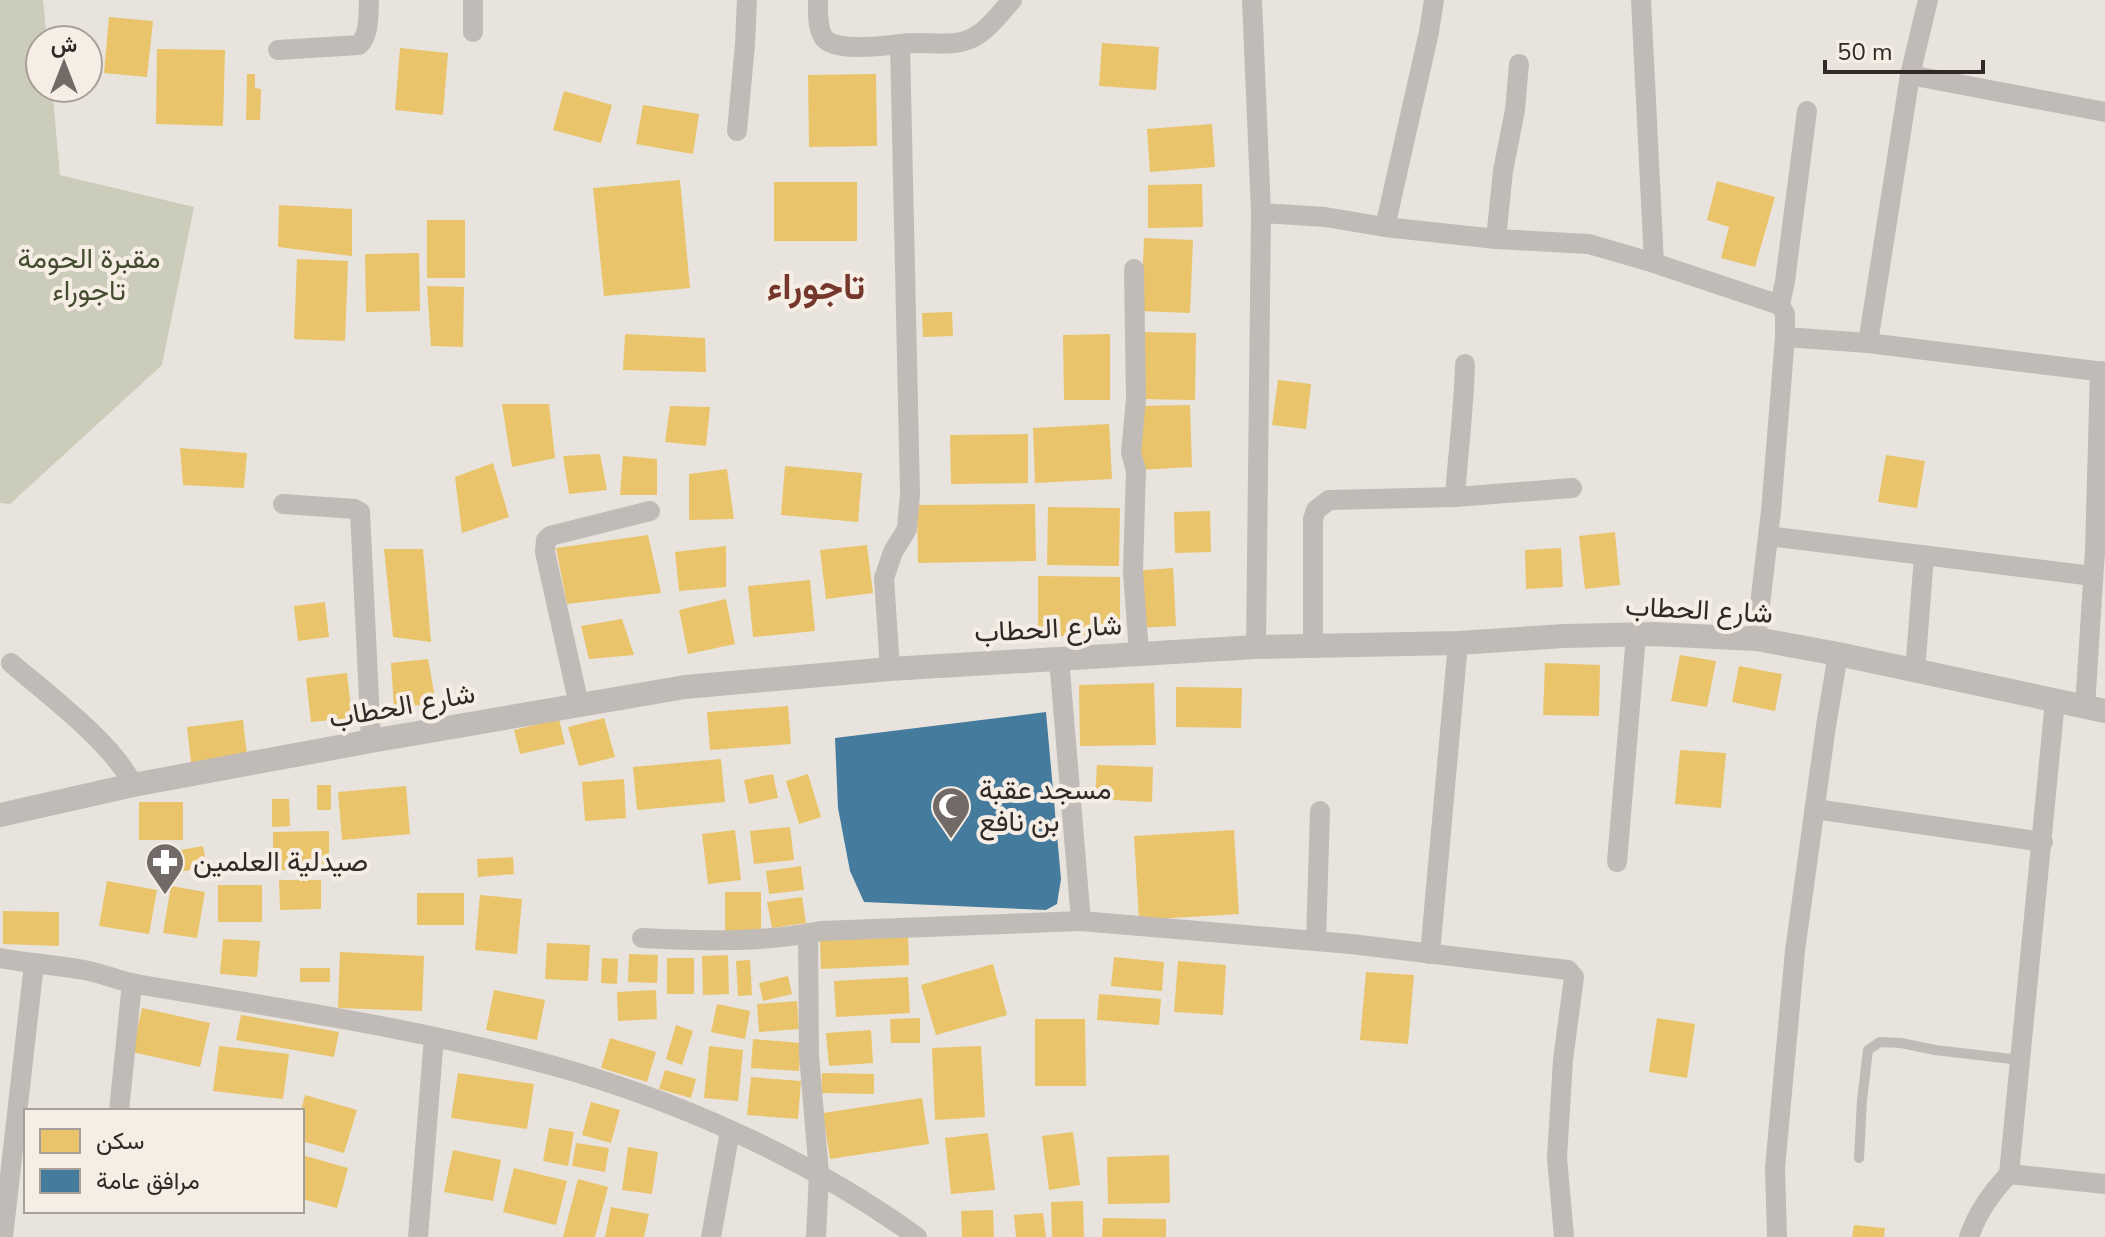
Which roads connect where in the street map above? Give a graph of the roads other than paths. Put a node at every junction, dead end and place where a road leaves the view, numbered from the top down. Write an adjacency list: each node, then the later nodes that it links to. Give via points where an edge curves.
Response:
1 (369, 0): 12 (street, via 366,35 359,45)
2 (473, 0): 10 (street)
3 (747, 0): 17 (street)
4 (818, 0): 11 (street, via 826,42)
5 (1012, 0): 11 (street, via 970,39)
6 (1252, 0): 18 (street)
7 (1434, 0): 19 (street)
8 (1641, 0): 21 (street)
9 (1928, 0): 14 (street)
10 (473, 32)
11 (900, 44): 44 (street, via 910,494 909,523 884,578)
12 (278, 50)
13 (1519, 64): 20 (street)
14 (1910, 75): 16 (street); 25 (street)
15 (1807, 111): 23 (street)
16 (2105, 112)
17 (737, 131)
18 (1261, 213): 19 (street); 39 (street)
19 (1385, 227): 20 (street)
20 (1496, 239): 21 (street, via 1589,244)
21 (1654, 263): 23 (street)
22 (1134, 269): 40 (street, via 1136,399 1131,453 1136,470 1133,571)
23 (1780, 305): 24 (street)
24 (1785, 337): 25 (street); 32 (street)
25 (1868, 343): 27 (street)
26 (1465, 364): 29 (street)
27 (2103, 371): 34 (street)
28 (1572, 488): 29 (street)
29 (1455, 497): 38 (street, via 1329,500 1316,510)
30 (283, 504): 49 (street, via 360,512)
31 (650, 511): 47 (street, via 546,540)
32 (1768, 536): 33 (street); 36 (street)
33 (1924, 556): 34 (street); 45 (street)
34 (2093, 576): 48 (street)
35 (1636, 635): 36 (street, شارع الحطاب); 37 (street, شارع الحطاب); 55 (street)
36 (1756, 639): 41 (street, شارع الحطاب)
37 (1458, 643): 38 (street, شارع الحطاب); 60 (street)
38 (1313, 645): 39 (street, شارع الحطاب)
39 (1256, 647): 40 (street, شارع الحطاب)
40 (1139, 654): 42 (street, شارع الحطاب)
41 (1838, 654): 45 (street, شارع الحطاب); 51 (street)
42 (1059, 659): 44 (street, شارع الحطاب); 56 (street)
43 (11, 663): 50 (street, via 103,744)
44 (890, 669): 47 (street, شارع الحطاب, via 685,687)
45 (1915, 671): 46 (street, شارع الحطاب)
46 (2055, 701): 48 (street, شارع الحطاب); 54 (street)
47 (579, 705): 49 (street, شارع الحطاب)
48 (2095, 709)
49 (371, 741): 50 (street, شارع الحطاب)
50 (133, 785): 53 (street, شارع الحطاب)
51 (1815, 809): 54 (street); 78 (street, via 1780,1111)
52 (1320, 811): 59 (street)
53 (0, 815)
54 (2043, 842): 65 (street)
55 (1617, 862)
56 (1081, 921): 57 (street); 59 (street)
57 (808, 933): 58 (street, via 703,941); 69 (street, via 809,1055)
58 (642, 938)
59 (1316, 941): 60 (street)
60 (1430, 954): 77 (street, via 1568,970 1574,977 1557,1158)
61 (0, 958): 62 (street)
62 (34, 964): 63 (street); 72 (street)
63 (132, 983): 64 (street); 66 (street)
64 (434, 1037): 67 (street, via 578,1073); 73 (street)
65 (2020, 1060): 68 (lane, via 1880,1042 1868,1050); 70 (street)
66 (119, 1109)
67 (730, 1131): 69 (street); 74 (street)
68 (1859, 1158)
69 (819, 1173): 75 (street); 76 (street)
70 (2009, 1174): 71 (street); 79 (street, via 1995,1188)
71 (2105, 1184)
72 (3, 1237)
73 (418, 1237)
74 (711, 1237)
75 (816, 1237)
76 (917, 1237)
77 (1564, 1237)
78 (1777, 1237)
79 (1969, 1237)

